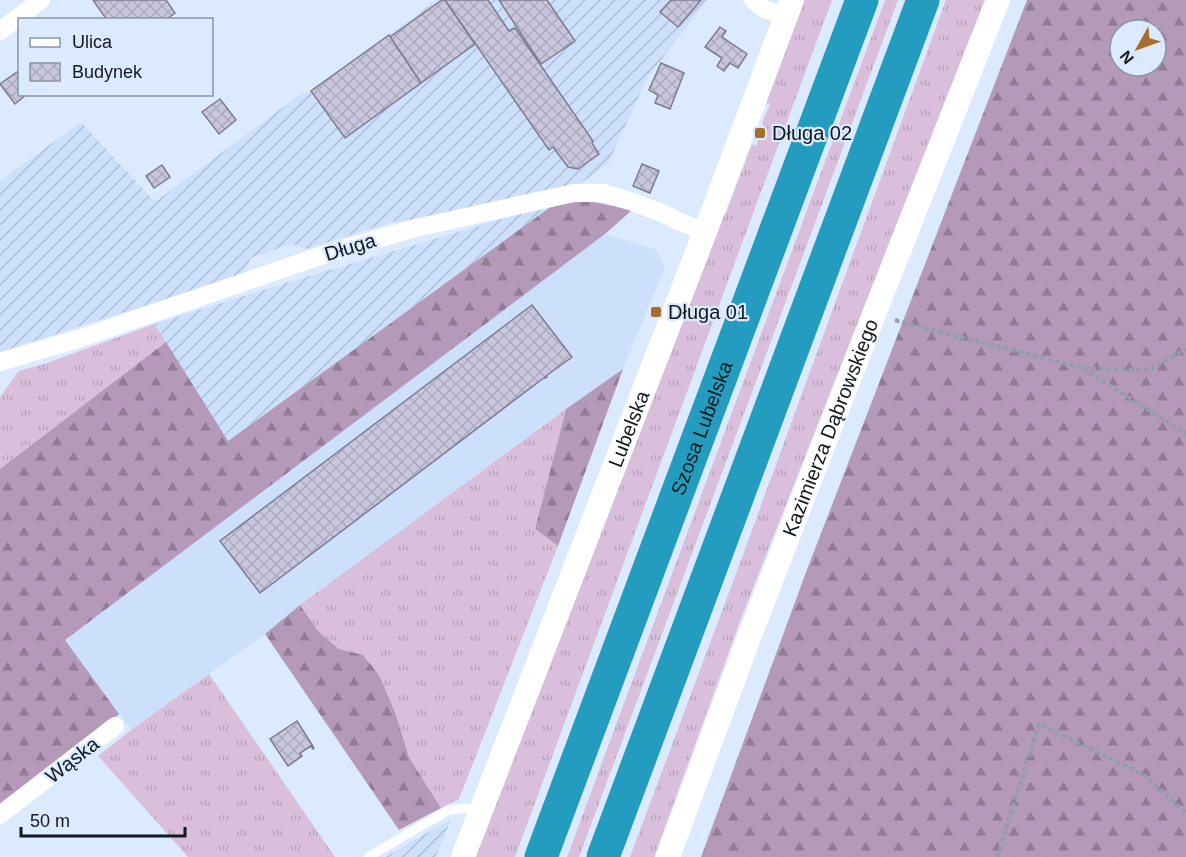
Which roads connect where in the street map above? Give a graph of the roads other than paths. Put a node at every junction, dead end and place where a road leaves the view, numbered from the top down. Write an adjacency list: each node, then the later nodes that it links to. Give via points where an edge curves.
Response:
1 (41, 0): 7 (street)
2 (753, 0): 6 (street, via 764,9)
3 (862, 0): 15 (highway, Szosa Lubelska)
4 (924, 0): 16 (highway)
5 (998, 0): 17 (street, Kazimierza Dąbrowskiego, via 754,624)
6 (789, 8): 8 (street, Lubelska)
7 (0, 31)
8 (705, 232): 9 (street, Długa, via 630,201 603,193 574,193 411,229); 11 (street, Lubelska)
9 (0, 362)
10 (115, 726): 12 (street, Wąska)
11 (480, 811): 13 (lane, via 447,811); 14 (street, Lubelska)
12 (0, 815)
13 (369, 857)
14 (462, 857)
15 (541, 857)
16 (603, 857)
17 (668, 857)

